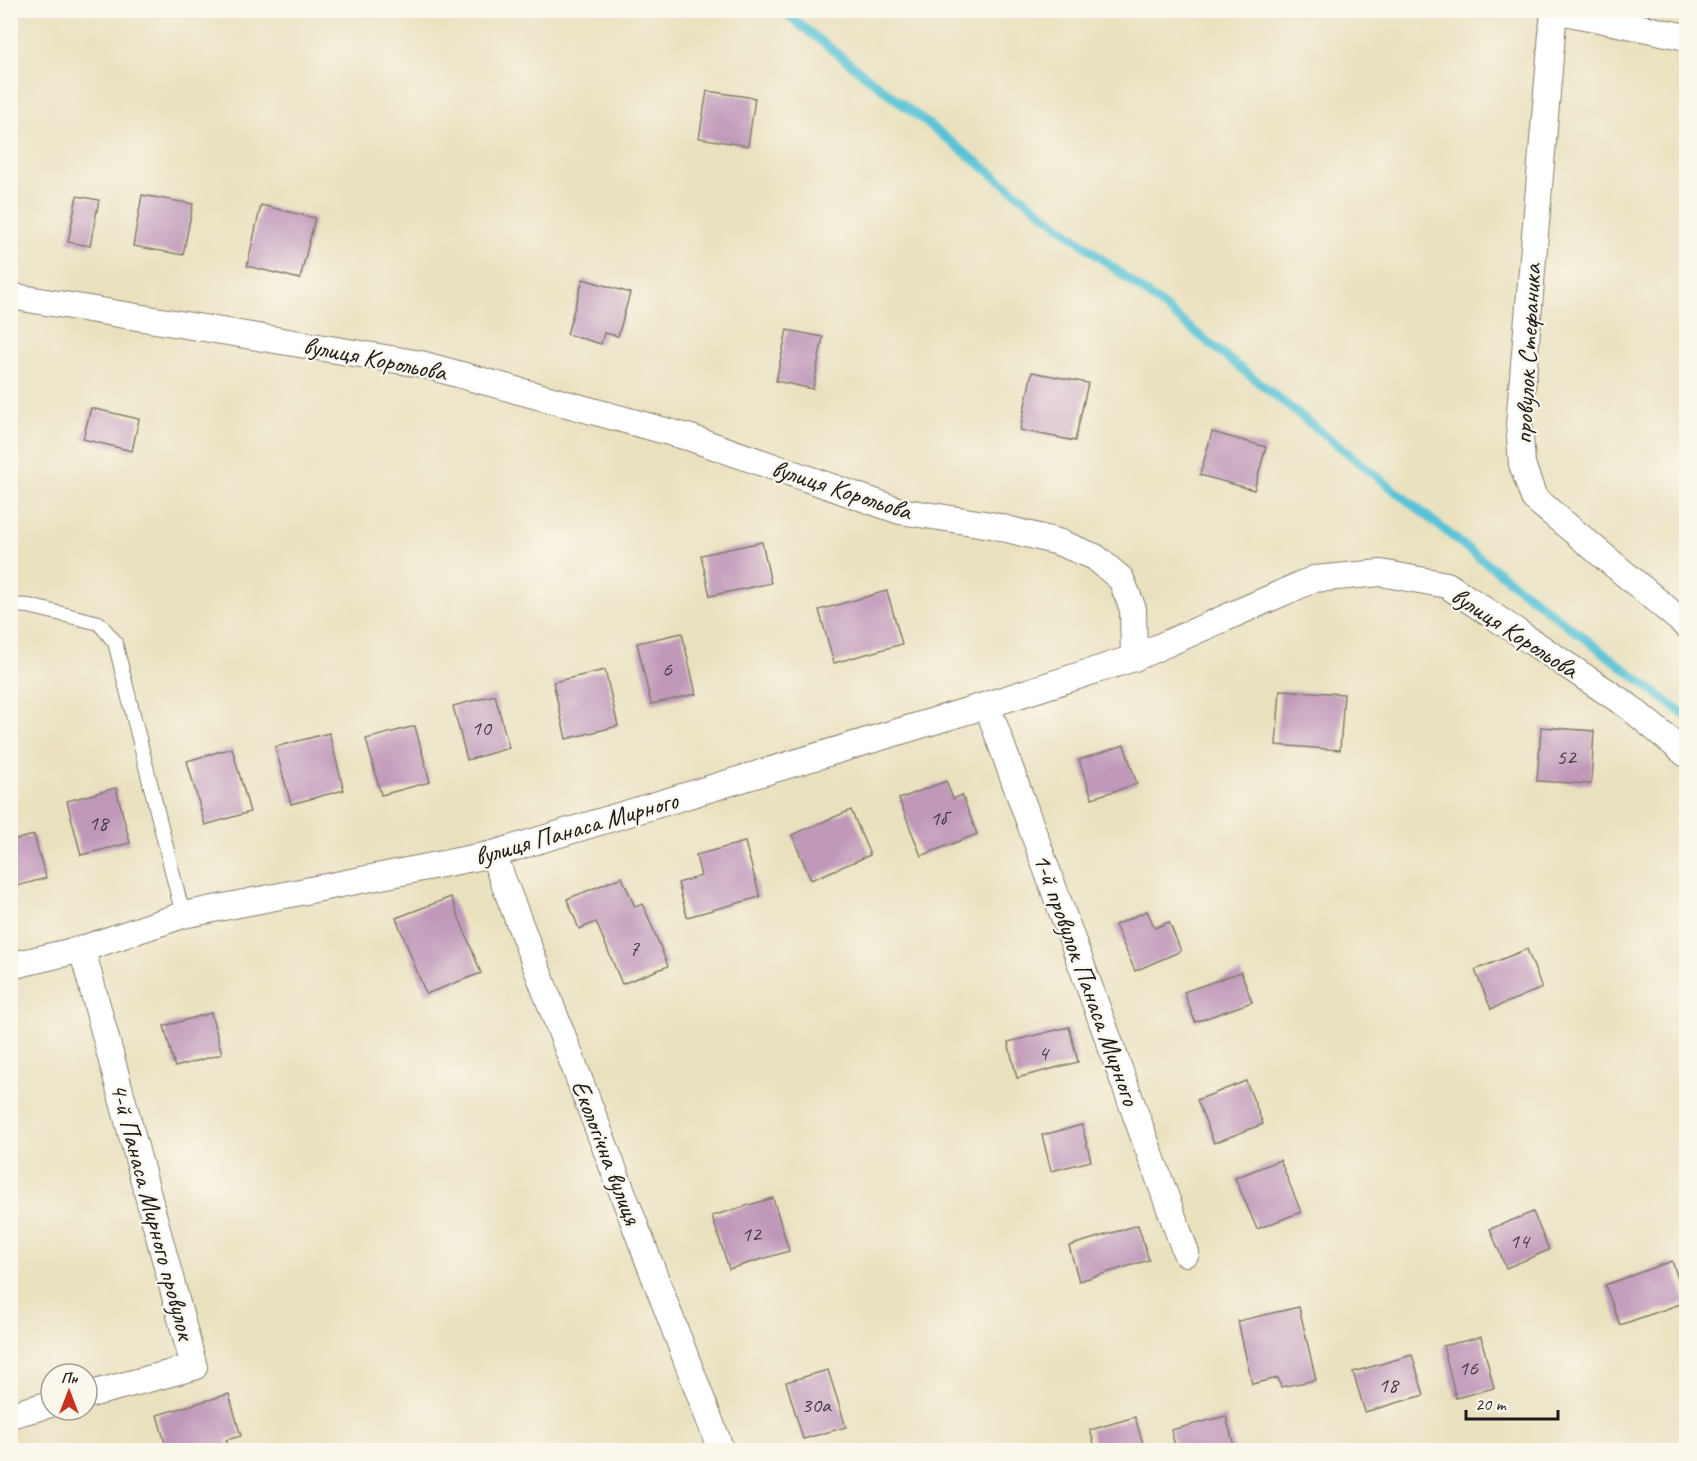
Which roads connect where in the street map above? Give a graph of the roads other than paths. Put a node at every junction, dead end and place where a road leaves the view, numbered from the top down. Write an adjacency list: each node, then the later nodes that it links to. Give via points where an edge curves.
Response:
1 (1554, 10): 2 (street); 5 (street, провулок Стефаника, via 1519,424 1522,464 1534,498)
2 (1686, 36)
3 (10, 296): 6 (street, вулиця Корольова, via 421,364 692,438 900,511 991,525 1058,542 1095,557 1121,579 1133,609)
4 (10, 605): 10 (lane, via 99,623 115,642)
5 (1686, 625)
6 (1134, 658): 7 (street, вулиця Панаса Мирного); 8 (street, вулиця Корольова, via 1314,579 1381,573 1447,585 1628,706)
7 (987, 705): 9 (street, вулиця Панаса Мирного); 13 (street, 1-й провулок Панаса Мирного)
8 (1686, 754)
9 (494, 854): 10 (street, вулиця Панаса Мирного); 17 (street, Екологічна вулиця)
10 (183, 915): 11 (street, вулиця Панаса Мирного)
11 (82, 949): 12 (street, вулиця Панаса Мирного); 14 (street, 4-й Панаса Мирного провулок, via 194,1367)
12 (10, 966)
13 (1186, 1253)
14 (99, 1392)
15 (39, 1407): 16 (street)
16 (10, 1415)
17 (721, 1450)

